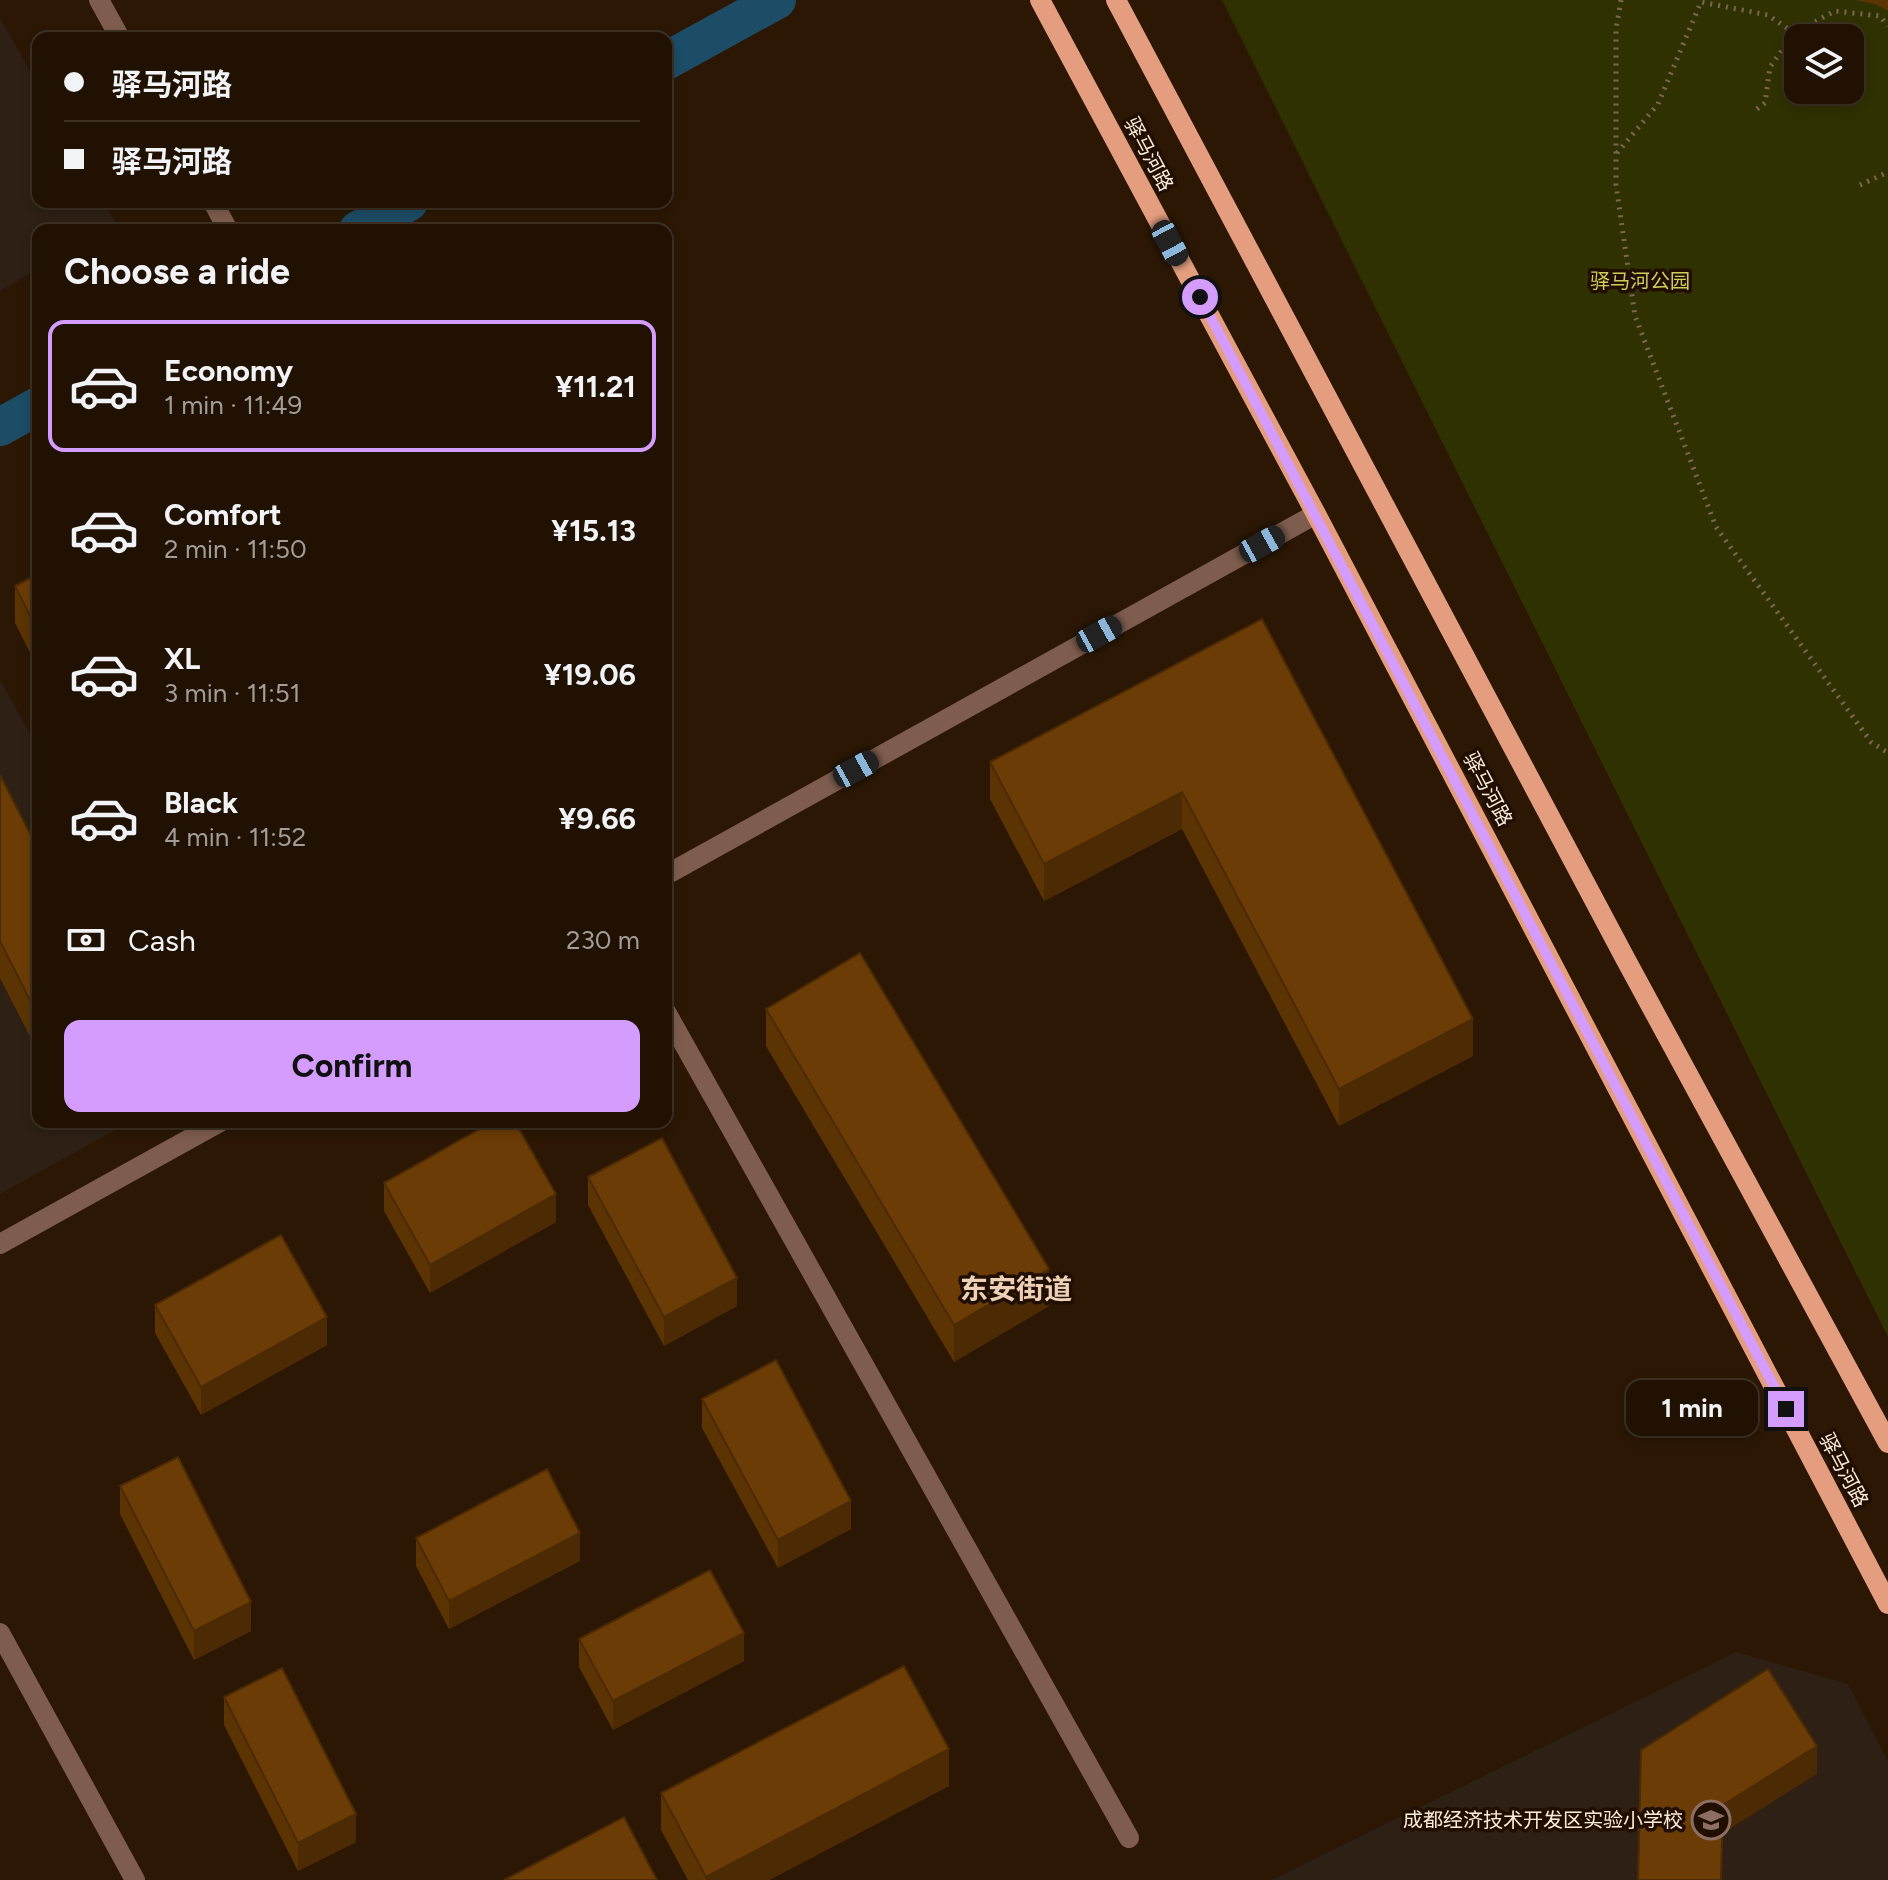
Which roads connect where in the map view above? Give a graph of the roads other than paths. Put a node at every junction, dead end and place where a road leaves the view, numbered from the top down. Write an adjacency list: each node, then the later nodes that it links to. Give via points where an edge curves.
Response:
1 (99, 0): 4 (street)
2 (1040, 0): 5 (main road, 驿马河路)
3 (1116, 0): 10 (main road, 驿马河路)
4 (117, 32)
5 (1316, 514): 6 (street); 11 (main road, 驿马河路)
6 (672, 872)
7 (672, 1023): 13 (street)
8 (209, 1128): 9 (street)
9 (0, 1244)
10 (1888, 1443)
11 (1888, 1604)
12 (0, 1633): 14 (street)
13 (1129, 1838)
14 (135, 1880)

